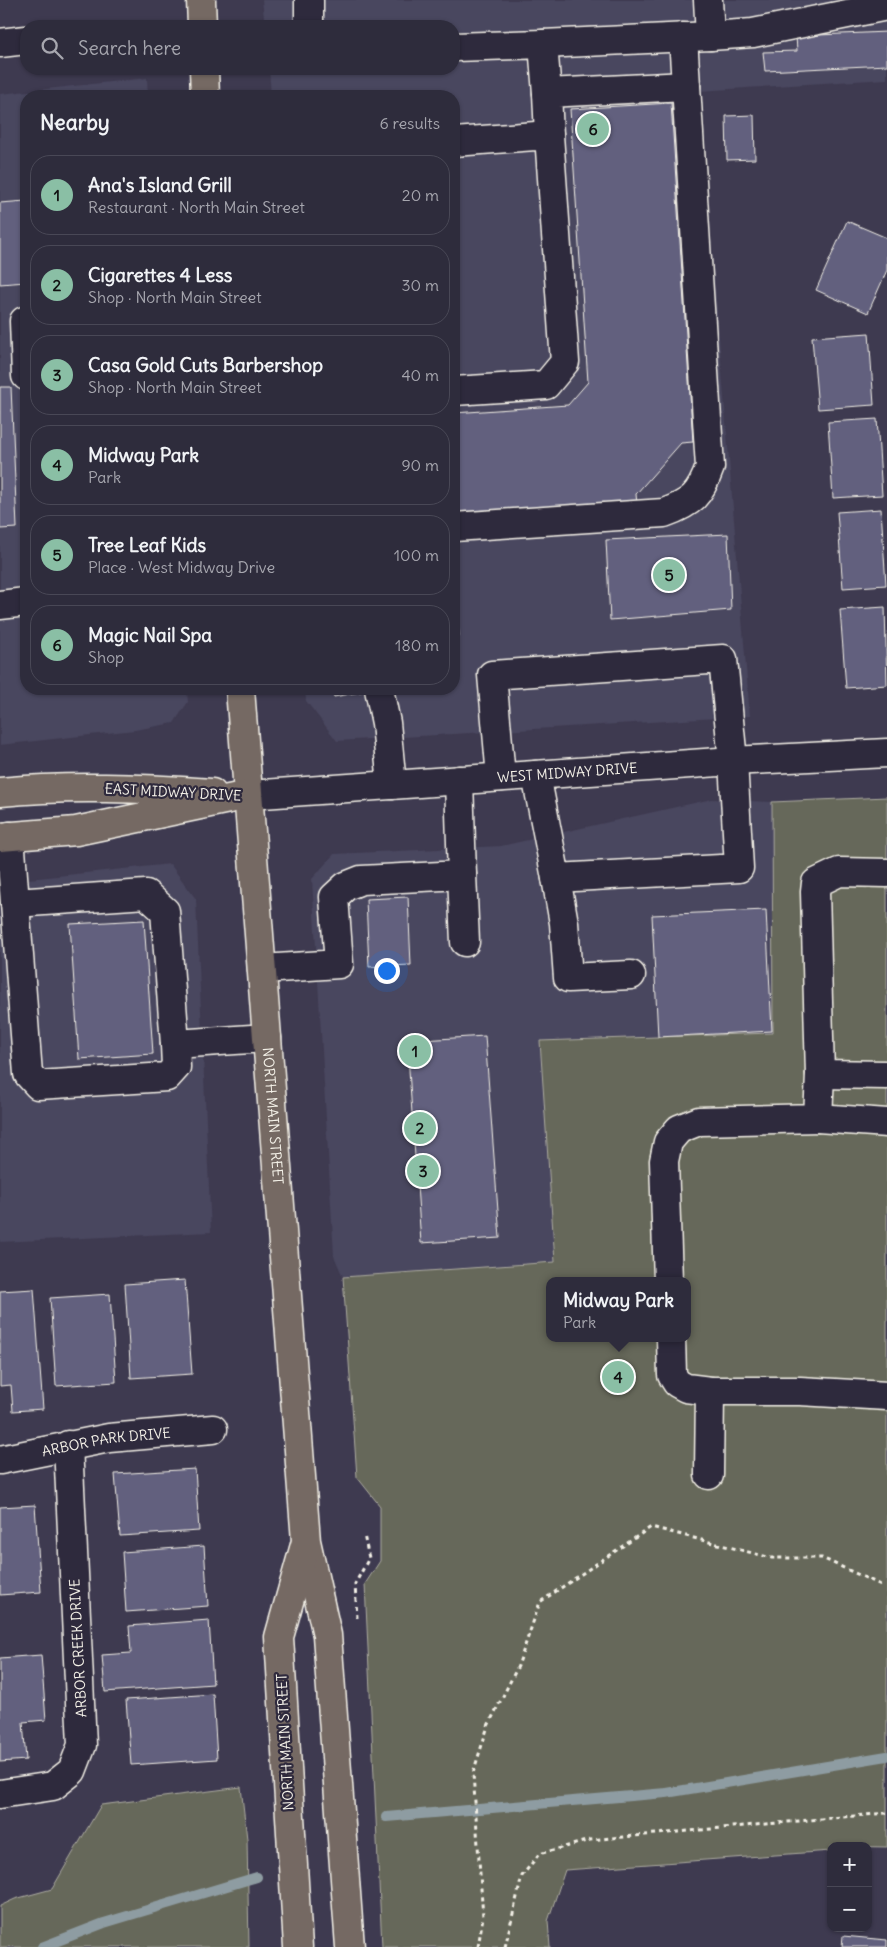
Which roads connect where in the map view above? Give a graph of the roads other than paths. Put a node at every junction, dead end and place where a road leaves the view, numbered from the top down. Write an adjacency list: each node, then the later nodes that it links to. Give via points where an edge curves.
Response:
1 (309, 0): 4 (street)
2 (708, 0): 5 (street)
3 (887, 6): 5 (street, via 753,33)
4 (309, 20)
5 (710, 36): 6 (street)
6 (683, 37): 9 (street); 12 (street)
7 (20, 41): 8 (street)
8 (0, 43)
9 (543, 44): 10 (street); 14 (street)
10 (460, 47)
11 (204, 75): 13 (main road)
12 (686, 86): 14 (street); 18 (street, via 710,467 705,482 697,495 684,506 664,513)
13 (205, 90)
14 (547, 93): 15 (street)
15 (549, 135): 16 (street); 17 (street, via 565,362 546,385)
16 (460, 142)
17 (460, 391)
18 (460, 527)
19 (20, 602): 20 (street)
20 (0, 604)
21 (240, 695): 30 (main road, NORTH MAIN STREET)
22 (380, 695): 28 (street)
23 (887, 753): 24 (street, WEST MIDWAY DRIVE)
24 (733, 761): 25 (street, WEST MIDWAY DRIVE); 26 (street, via 723,659 492,675); 34 (street, via 739,868)
25 (536, 775): 26 (street, WEST MIDWAY DRIVE); 34 (street)
26 (501, 777): 27 (street, WEST MIDWAY DRIVE)
27 (459, 780): 28 (street, WEST MIDWAY DRIVE); 33 (street)
28 (392, 785): 30 (street, WEST MIDWAY DRIVE)
29 (0, 792): 30 (main road, EAST MIDWAY DRIVE, via 36,788 139,788)
30 (248, 796): 31 (main road, EAST MIDWAY DRIVE, via 76,831); 37 (main road, NORTH MAIN STREET)
31 (5, 837): 35 (street)
32 (887, 873): 41 (street, via 839,872 816,882)
33 (462, 875): 36 (street); 37 (street, via 361,880 346,886 334,897 339,964)
34 (556, 878): 38 (street, via 564,923 568,978)
35 (15, 903): 40 (street, via 146,894 165,911); 40 (street, via 28,1074 38,1085 167,1077 176,1067)
36 (465, 942)
37 (262, 969): 39 (main road, NORTH MAIN STREET)
38 (630, 975)
39 (267, 1038): 40 (street); 53 (main road, NORTH MAIN STREET)
40 (175, 1044)
41 (820, 1074): 42 (street); 43 (street)
42 (887, 1075)
43 (818, 1118): 44 (street); 45 (street, via 699,1121 679,1129 668,1142 664,1161)
44 (887, 1123)
45 (668, 1277)
46 (670, 1342): 47 (street, via 672,1375 677,1382 686,1388)
47 (710, 1391): 48 (street, via 800,1391); 52 (street)
48 (887, 1396)
49 (213, 1429): 50 (street, ARBOR PARK DRIVE)
50 (68, 1445): 51 (street, ARBOR PARK DRIVE); 54 (street, ARBOR CREEK DRIVE, via 82,1745 72,1771 53,1786)
51 (0, 1460)
52 (710, 1475)
53 (306, 1541): 55 (main road, NORTH MAIN STREET, via 279,1637); 56 (main road, NORTH MAIN STREET, via 327,1635)
54 (0, 1794)
55 (298, 1947)
56 (350, 1947)

